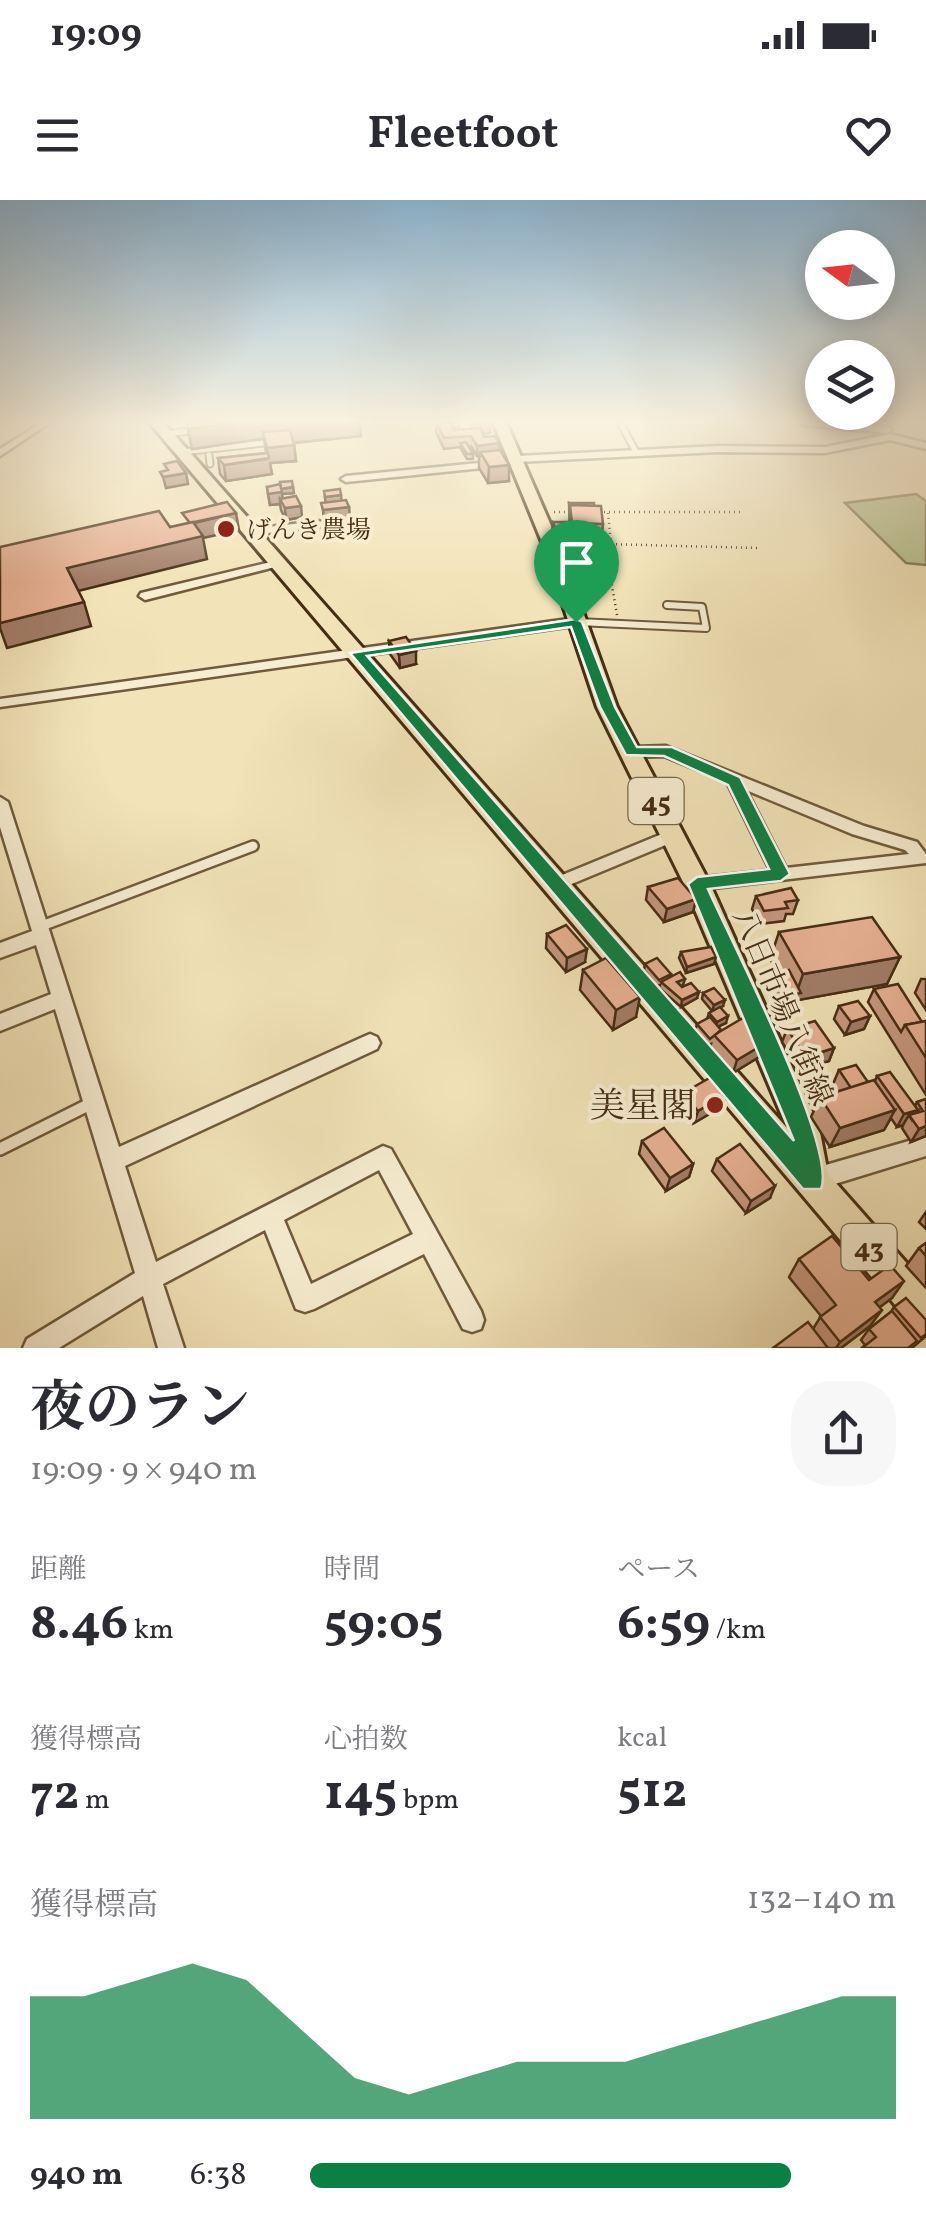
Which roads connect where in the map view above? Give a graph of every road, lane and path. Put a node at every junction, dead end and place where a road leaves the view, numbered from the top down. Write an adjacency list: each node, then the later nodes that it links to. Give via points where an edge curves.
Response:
1 (208, 476): 11 (main road, 43)
2 (379, 476): 4 (street)
3 (523, 476): 5 (main road, 八日市場八街線 / 45)
4 (346, 479)
5 (538, 512): 6 (path); 12 (main road, 八日市場八街線 / 45)
6 (574, 512)
7 (591, 512): 8 (path)
8 (608, 512): 9 (path); 14 (path)
9 (743, 512)
10 (318, 524): 11 (street)
11 (252, 532): 16 (main road, 43)
12 (550, 542): 13 (path); 19 (main road, 八日市場八街線 / 45)
13 (604, 544): 14 (path); 20 (path)
14 (611, 544): 15 (path)
15 (757, 548)
16 (278, 563): 17 (street); 21 (main road, 43)
17 (145, 596)
18 (667, 605): 20 (lane, via 702,606 706,628)
19 (576, 622): 20 (lane); 21 (street); 23 (main road, 八日市場八街線 / 45, via 607,707)
20 (618, 623)
21 (357, 653): 22 (street); 29 (main road, 43)
22 (0, 702)
23 (632, 752): 24 (street, via 666,750); 26 (main road, 八日市場八街線 / 45)
24 (734, 781): 28 (street); 28 (street, via 911,846 921,859)
25 (0, 802): 31 (street)
26 (674, 835): 29 (street); 30 (main road, 八日市場八街線 / 45)
27 (253, 846): 31 (lane)
28 (781, 874): 30 (street)
29 (556, 884): 40 (main road, 43)
30 (697, 884): 40 (main road, 八日市場八街線 / 45, via 803,1127)
31 (40, 931): 32 (street); 33 (street)
32 (0, 951)
33 (61, 998): 34 (street); 36 (street)
34 (0, 1023)
35 (370, 1043): 39 (street)
36 (94, 1102): 38 (lane); 39 (street)
37 (926, 1146): 40 (street)
38 (0, 1148)
39 (112, 1161): 43 (street)
40 (812, 1180): 44 (main road, 43)
41 (270, 1216): 42 (street, via 384,1156); 42 (street, via 305,1300); 43 (street)
42 (428, 1240): 45 (street)
43 (149, 1278): 46 (street); 47 (street)
44 (926, 1313)
45 (472, 1320)
46 (36, 1348)
47 (171, 1348)

